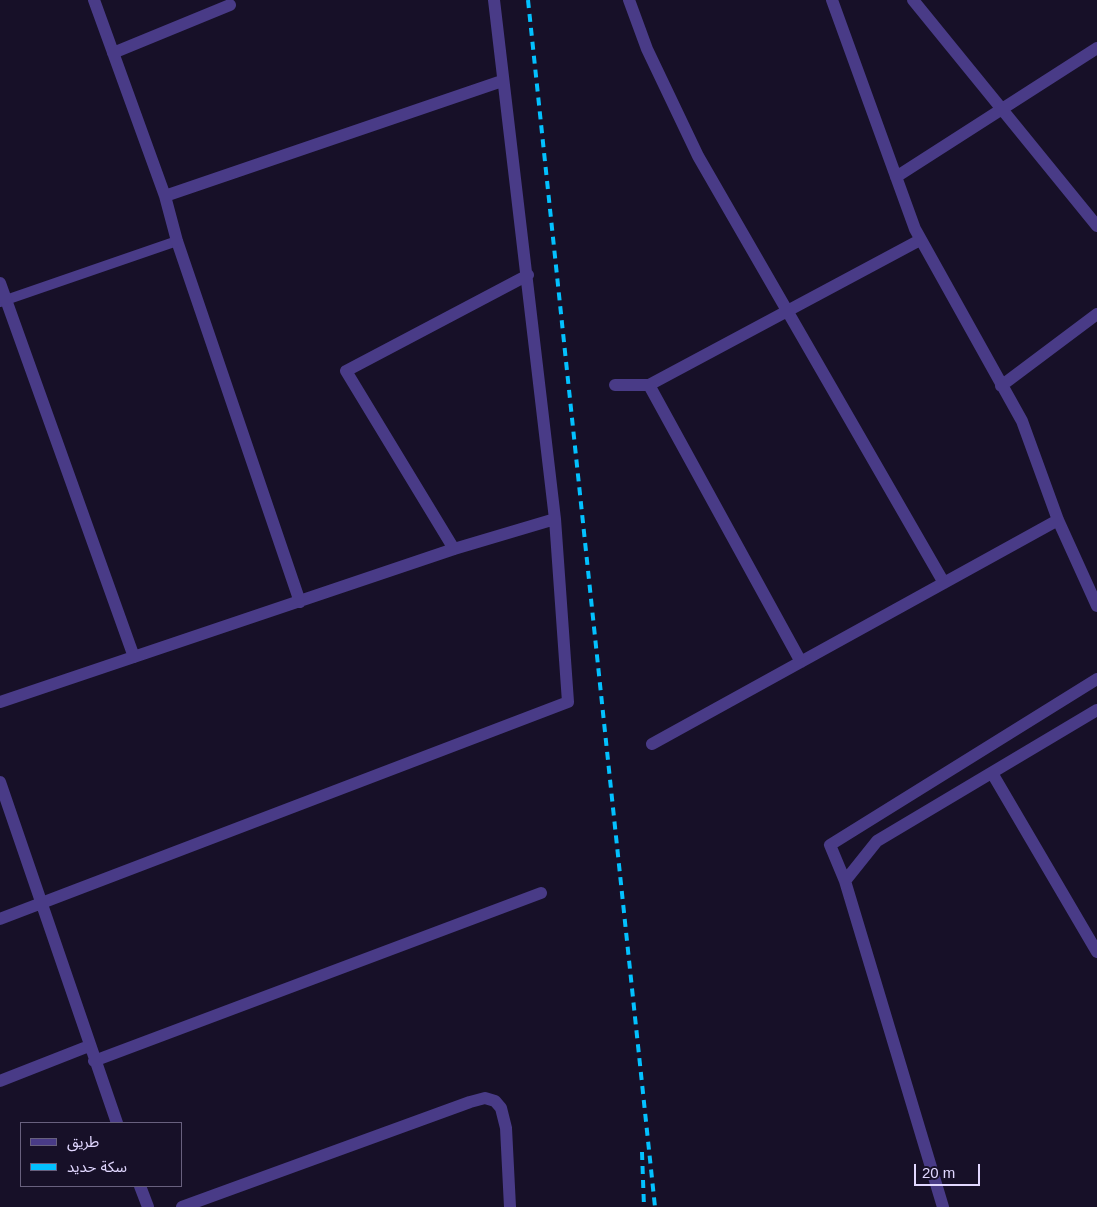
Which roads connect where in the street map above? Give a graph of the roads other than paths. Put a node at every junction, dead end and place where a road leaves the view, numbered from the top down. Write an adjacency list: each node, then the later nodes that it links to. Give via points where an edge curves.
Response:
1 (94, 0): 8 (street)
2 (494, 0): 9 (street)
3 (629, 0): 19 (street, via 647,49 698,156)
4 (832, 0): 11 (street)
5 (913, 0): 10 (street)
6 (230, 5): 8 (street)
7 (1097, 48): 10 (street)
8 (113, 53): 12 (street)
9 (502, 81): 12 (street); 16 (street)
10 (1002, 109): 11 (street); 13 (street)
11 (896, 178): 14 (street)
12 (165, 196): 15 (street)
13 (1097, 226)
14 (920, 240): 19 (street); 23 (street)
15 (177, 241): 18 (lane); 28 (street)
16 (528, 275): 24 (street); 26 (street, via 346,371)
17 (0, 284): 18 (street)
18 (3, 301): 30 (street)
19 (788, 313): 22 (street); 27 (street)
20 (1097, 314): 23 (street)
21 (615, 384): 22 (street)
22 (649, 385): 31 (street)
23 (1001, 386): 25 (street, via 1022,421)
24 (555, 519): 26 (street); 40 (street, via 568,702)
25 (1058, 520): 27 (street); 29 (street)
26 (454, 549): 28 (street)
27 (944, 583): 31 (street)
28 (300, 602): 30 (street)
29 (1097, 606)
30 (134, 657): 33 (street)
31 (801, 662): 35 (street)
32 (1096, 683): 38 (street, via 830,845)
33 (0, 702)
34 (1097, 710): 36 (street)
35 (652, 744)
36 (992, 772): 38 (street, via 877,842); 42 (street)
37 (0, 782): 40 (street)
38 (845, 881): 51 (street)
39 (541, 893): 44 (street)
40 (41, 903): 41 (street); 43 (street)
41 (0, 919)
42 (1097, 952)
43 (89, 1046): 44 (street); 45 (street)
44 (94, 1061): 46 (street)
45 (0, 1081)
46 (117, 1122)
47 (140, 1187): 48 (street)
48 (148, 1207)
49 (182, 1207): 50 (street, via 485,1098 495,1101 501,1108 506,1128)
50 (510, 1207)
51 (944, 1207)

